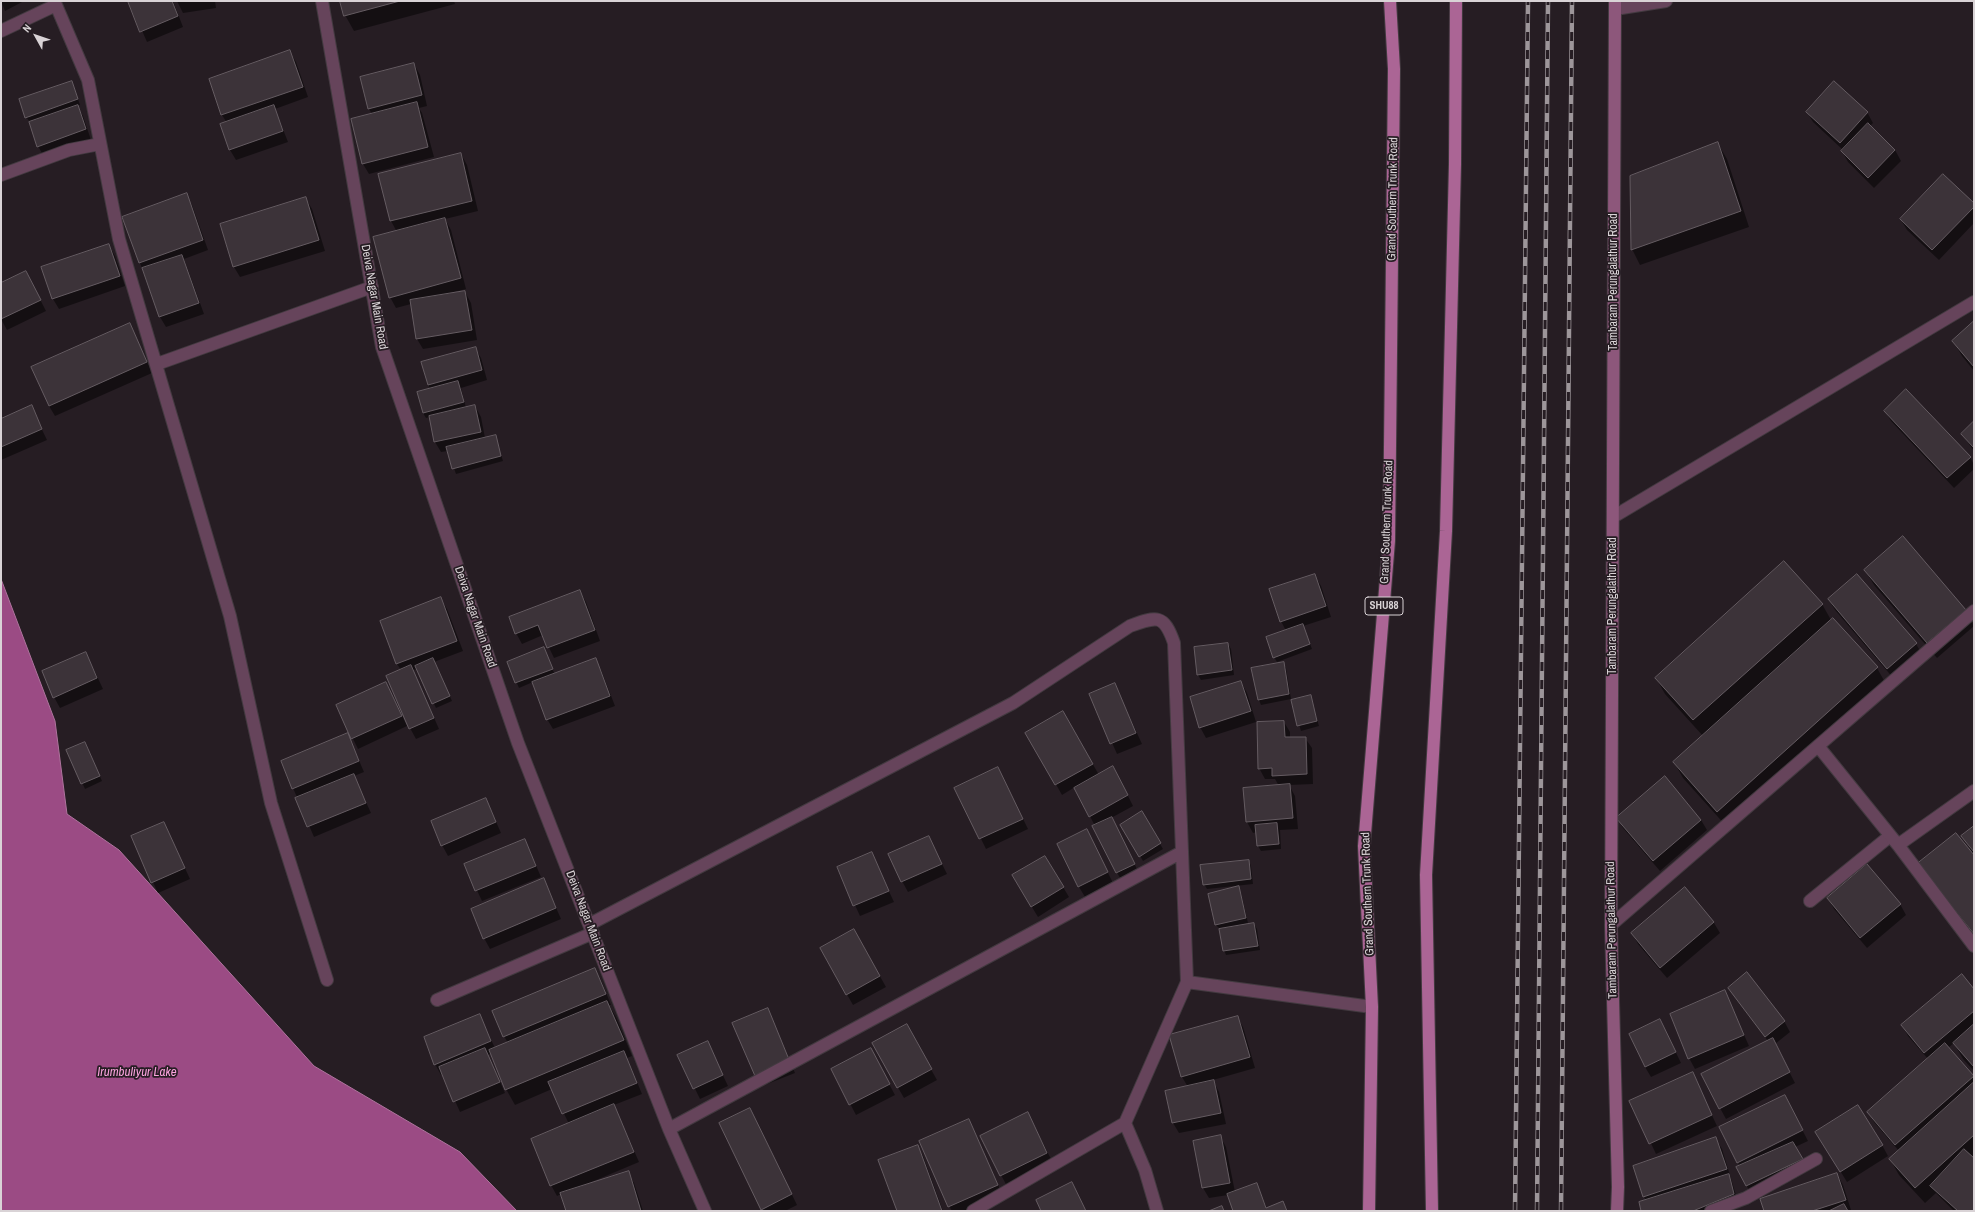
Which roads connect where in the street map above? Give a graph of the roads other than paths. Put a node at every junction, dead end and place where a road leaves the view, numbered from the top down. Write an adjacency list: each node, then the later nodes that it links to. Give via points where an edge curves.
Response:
1 (322, 1): 9 (street, Deiva Nagar Main Road)
2 (1390, 1): 25 (main road, Grand Southern Trunk Road / SHU88, via 1394,69 1389,541 1364,846)
3 (1456, 1): 33 (main road, via 1455,164 1446,531 1426,875)
4 (1666, 1): 5 (street)
5 (1615, 5): 12 (street, Tambaram Perungalathur Road)
6 (1, 31): 7 (street, via 56,5 88,80)
7 (100, 144): 8 (street, via 69,150); 11 (street, via 119,238)
8 (1, 175)
9 (372, 287): 11 (street); 20 (street, Deiva Nagar Main Road, via 387,362 518,743)
10 (1974, 302): 12 (street)
11 (157, 364): 22 (street, via 230,616 271,803)
12 (1614, 517): 19 (street, Tambaram Perungalathur Road)
13 (1974, 611): 14 (street)
14 (1818, 746): 16 (street); 19 (street)
15 (1974, 791): 16 (street)
16 (1894, 840): 18 (street); 21 (street)
17 (1182, 852): 20 (street, via 1174,643 1168,626 1158,619 1147,620 1130,626 1013,703); 23 (street); 27 (street)
18 (1810, 901)
19 (1611, 925): 34 (street, Tambaram Perungalathur Road)
20 (591, 929): 24 (street); 27 (street, Deiva Nagar Main Road)
21 (1974, 946)
22 (327, 980)
23 (1187, 982): 25 (street); 26 (street)
24 (437, 1000)
25 (1372, 1007): 32 (main road, Grand Southern Trunk Road / SHU88)
26 (1125, 1123): 30 (street); 31 (street, via 1145,1170)
27 (670, 1129): 29 (street, Deiva Nagar Main Road)
28 (1816, 1159): 35 (street, via 1746,1198)
29 (705, 1211)
30 (972, 1211)
31 (1157, 1211)
32 (1369, 1211)
33 (1432, 1211)
34 (1617, 1211)
35 (1712, 1211)

